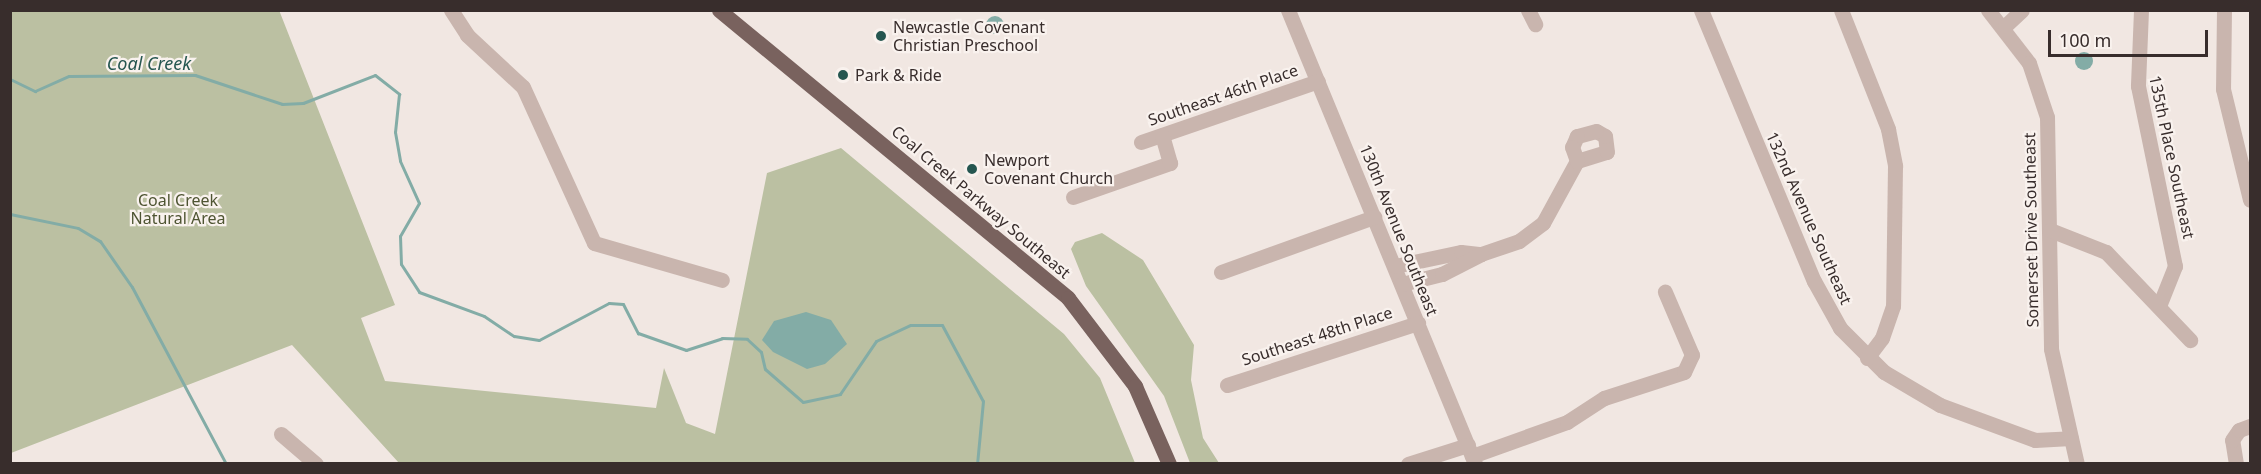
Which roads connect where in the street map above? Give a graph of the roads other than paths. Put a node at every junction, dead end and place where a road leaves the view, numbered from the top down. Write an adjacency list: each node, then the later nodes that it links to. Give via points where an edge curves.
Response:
1 (451, 10): 22 (street, via 468,35 523,87 594,243)
2 (719, 10): 35 (main road, Coal Creek Parkway Southeast, via 1068,298 1135,386)
3 (1288, 10): 11 (street, 130th Avenue Southeast)
4 (1701, 10): 28 (street, 132nd Avenue Southeast, via 1826,308)
5 (1841, 10): 28 (street, via 1888,129 1895,166 1893,306 1882,338)
6 (1988, 10): 10 (street, Somerset Drive Southeast)
7 (2022, 10): 10 (street)
8 (2141, 10): 25 (street, 135th Place Southeast, via 2138,86 2175,266)
9 (2224, 10): 16 (street, via 2223,89)
10 (2005, 26): 18 (street, Somerset Drive Southeast, via 2029,63 2043,100)
11 (1318, 81): 12 (street, Southeast 46th Place); 17 (street, 130th Avenue Southeast)
12 (1162, 135): 13 (street, Southeast 46th Place); 15 (street, via 1170,163)
13 (1140, 142)
14 (1577, 161): 19 (street, via 1544,223 1520,241)
15 (1073, 197)
16 (2250, 200)
17 (1374, 217): 20 (street, 130th Avenue Southeast); 21 (street)
18 (2050, 230): 25 (street, via 2106,252); 32 (street, Somerset Drive Southeast, via 2051,349)
19 (1481, 255): 20 (street, via 1461,252); 23 (street, via 1442,274)
20 (1395, 266): 23 (street, 130th Avenue Southeast)
21 (1221, 272)
22 (722, 280)
23 (1402, 284): 26 (street, 130th Avenue Southeast)
24 (1665, 292): 33 (street, via 1692,355 1684,372 1604,398 1567,422)
25 (2159, 306): 27 (street)
26 (1418, 323): 29 (street, Southeast 48th Place); 33 (street, 130th Avenue Southeast)
27 (2190, 340)
28 (1867, 358): 32 (street, 132nd Avenue Southeast, via 1906,387 2005,432 2035,440)
29 (1227, 385)
30 (2250, 426): 38 (street, via 2239,430 2232,440)
31 (281, 434): 34 (street)
32 (2071, 438): 37 (street, Somerset Drive Southeast)
33 (1472, 455): 36 (street)
34 (316, 464)
35 (1169, 464)
36 (1408, 464)
37 (2077, 464)
38 (2236, 464)

